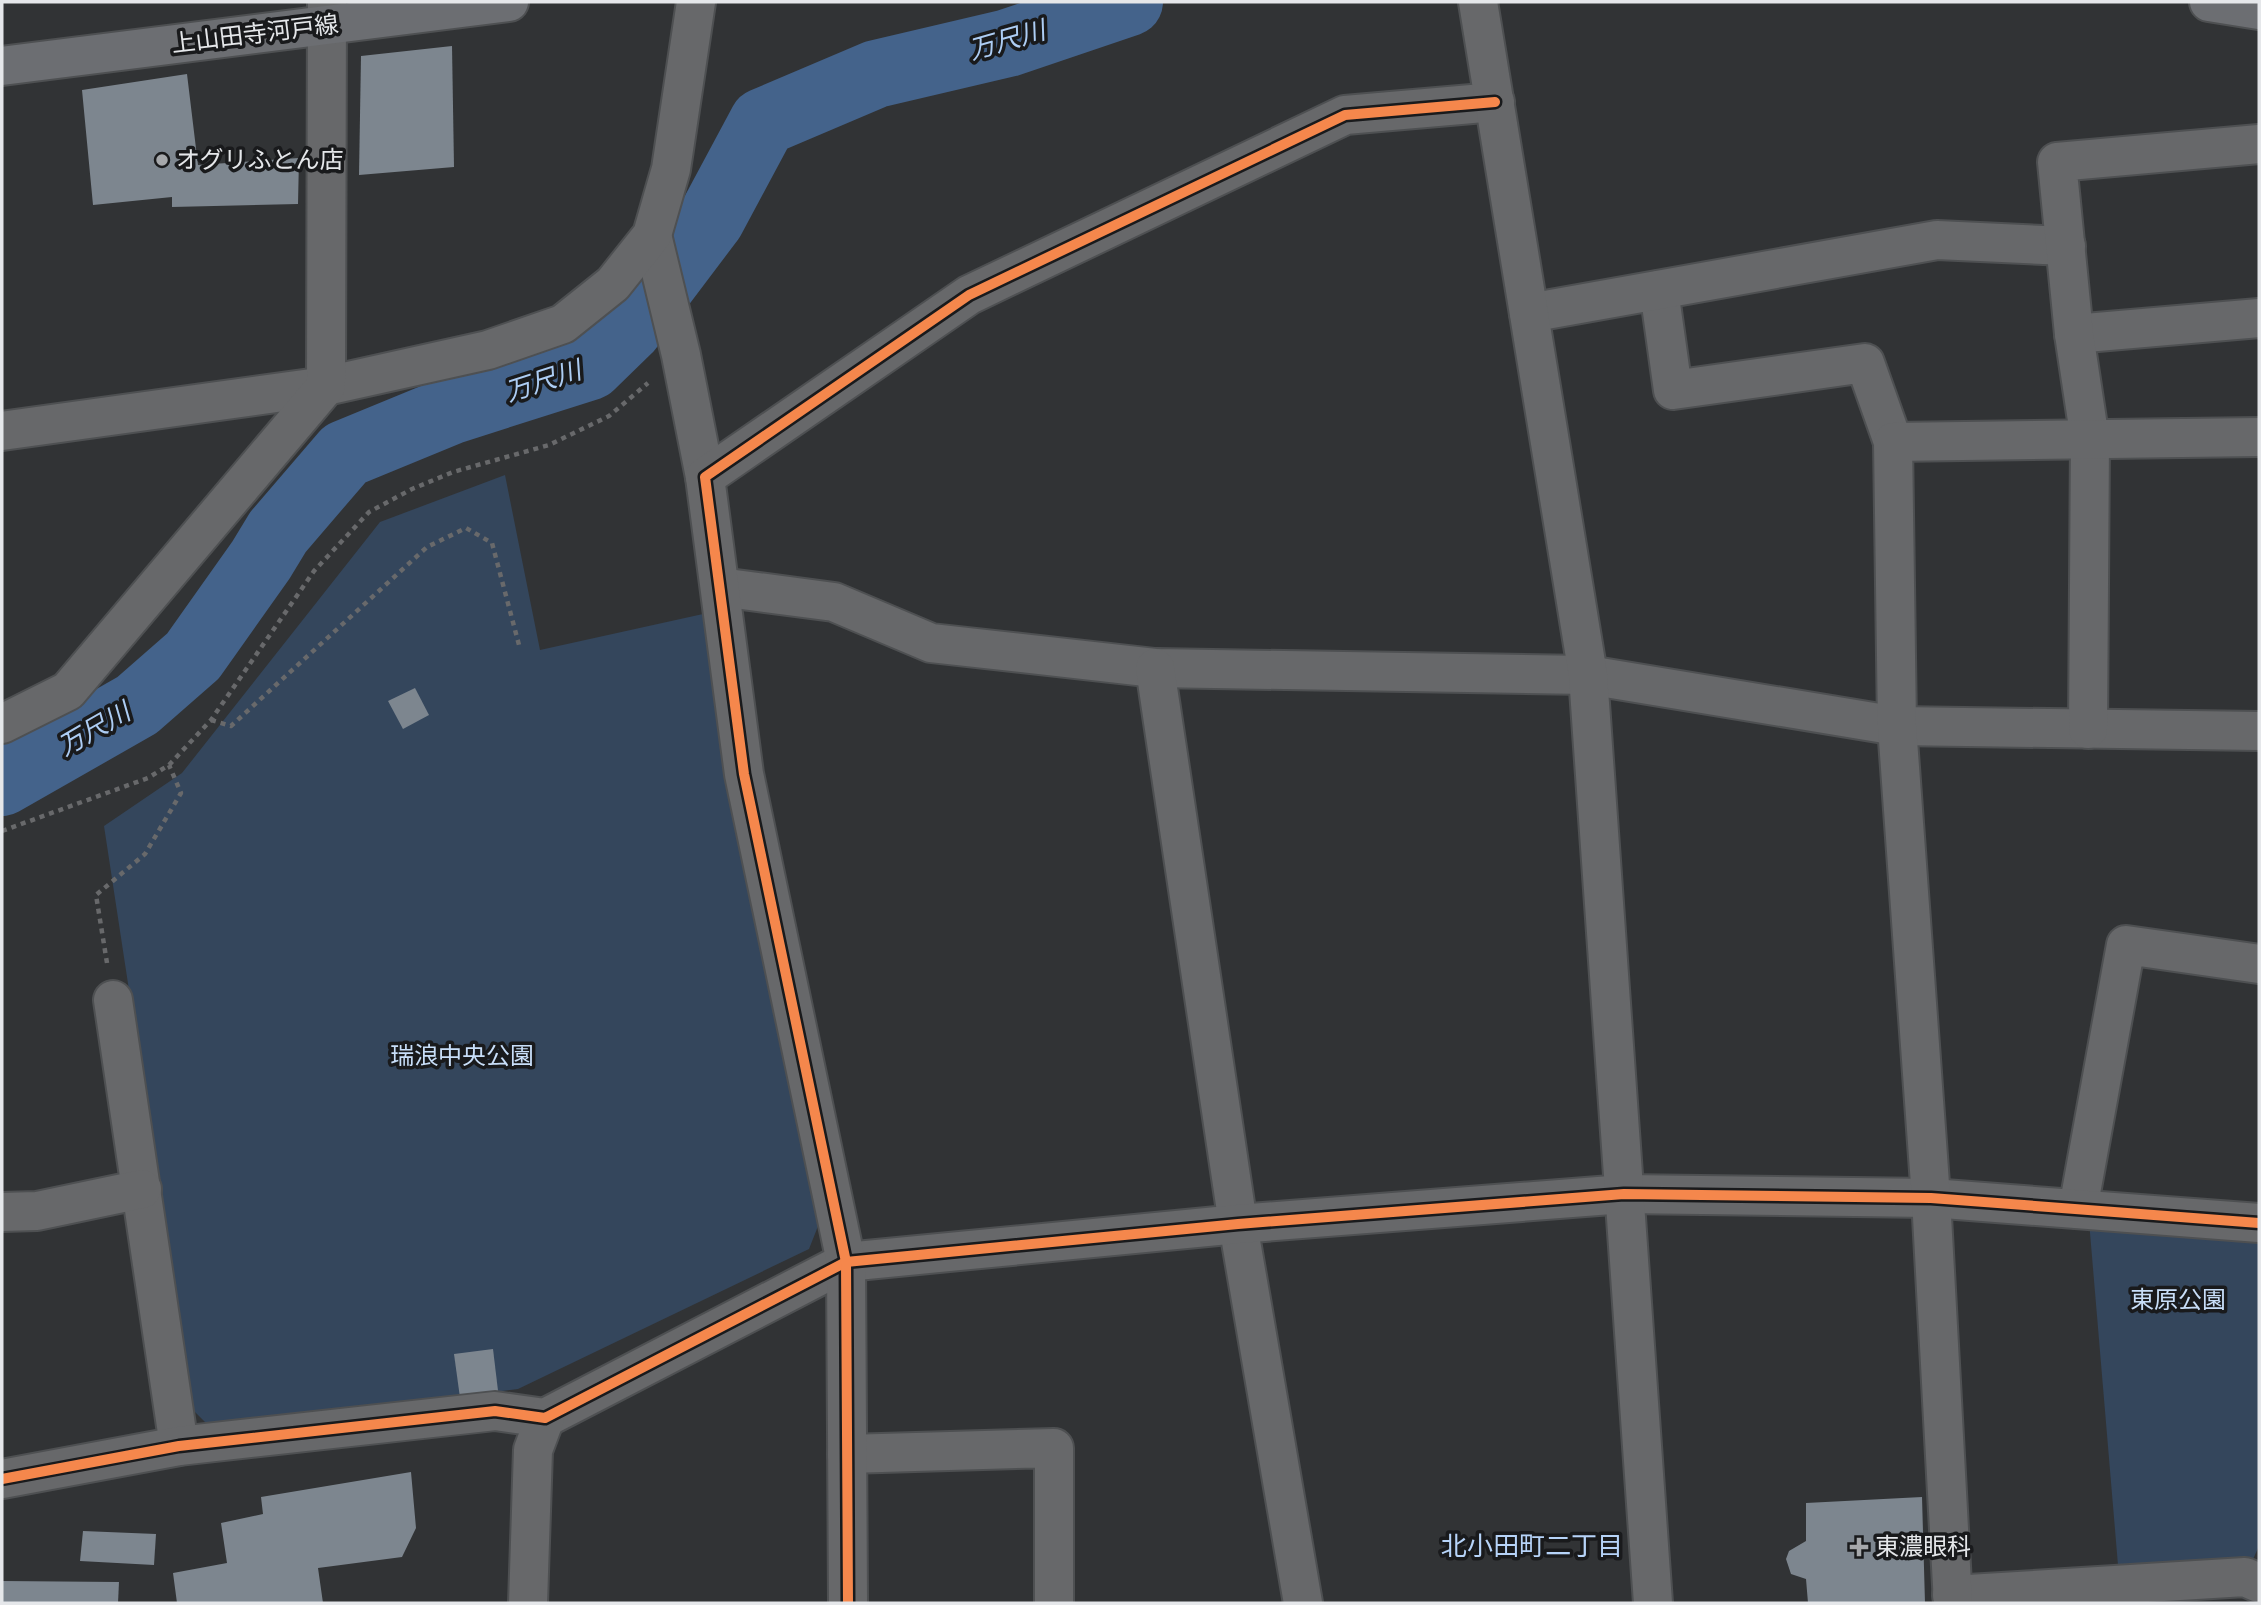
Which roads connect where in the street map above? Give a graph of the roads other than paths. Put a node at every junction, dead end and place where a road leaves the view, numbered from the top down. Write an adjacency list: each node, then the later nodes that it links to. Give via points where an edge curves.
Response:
1 (509, 2): 6 (main road, 上山田寺河戸線)
2 (696, 2): 10 (street, via 671,169)
3 (1478, 2): 8 (street)
4 (2209, 2): 5 (main road)
5 (2259, 10)
6 (327, 13): 7 (main road, 上山田寺河戸線); 16 (street)
7 (2, 66)
8 (1495, 102): 13 (street); 21 (street, via 1345,115 969,295)
9 (2259, 144): 11 (street, via 2057,162)
10 (652, 235): 16 (street, via 613,284 563,324 488,350); 21 (street)
11 (2066, 246): 12 (street, via 1937,240); 15 (street)
12 (1659, 290): 13 (street); 20 (street, via 1673,390 1865,363)
13 (1529, 313): 24 (street)
14 (2259, 318): 15 (street)
15 (2074, 334): 19 (street)
16 (326, 386): 17 (street); 25 (street, via 68,691)
17 (2, 431)
18 (2259, 437): 19 (street)
19 (2090, 440): 20 (street); 27 (street)
20 (1893, 442): 26 (street)
21 (705, 477): 22 (street)
22 (720, 587): 23 (street, via 834,602 931,643); 38 (street, via 744,774)
23 (1155, 667): 24 (street); 37 (street)
24 (1588, 674): 26 (street); 32 (street)
25 (2, 724)
26 (1897, 726): 27 (street); 33 (street)
27 (2088, 729): 28 (street)
28 (2259, 732)
29 (2259, 964): 34 (street, via 2126,945)
30 (113, 1000): 31 (street)
31 (142, 1189): 35 (street, via 37,1211); 40 (street)
32 (1624, 1194): 33 (street); 37 (street); 49 (street)
33 (1931, 1198): 34 (street); 44 (street)
34 (2078, 1209): 36 (street)
35 (2, 1212)
36 (2259, 1223)
37 (1238, 1224): 38 (street); 48 (street)
38 (846, 1262): 39 (street); 41 (street)
39 (545, 1418): 40 (street, via 495,1410); 45 (street, via 533,1450)
40 (179, 1446): 42 (street)
41 (847, 1454): 46 (street); 47 (street, via 1054,1448)
42 (2, 1479)
43 (2259, 1583): 44 (street, via 2245,1577)
44 (1953, 1599)
45 (528, 1603)
46 (848, 1603)
47 (1054, 1603)
48 (1303, 1603)
49 (1653, 1603)

